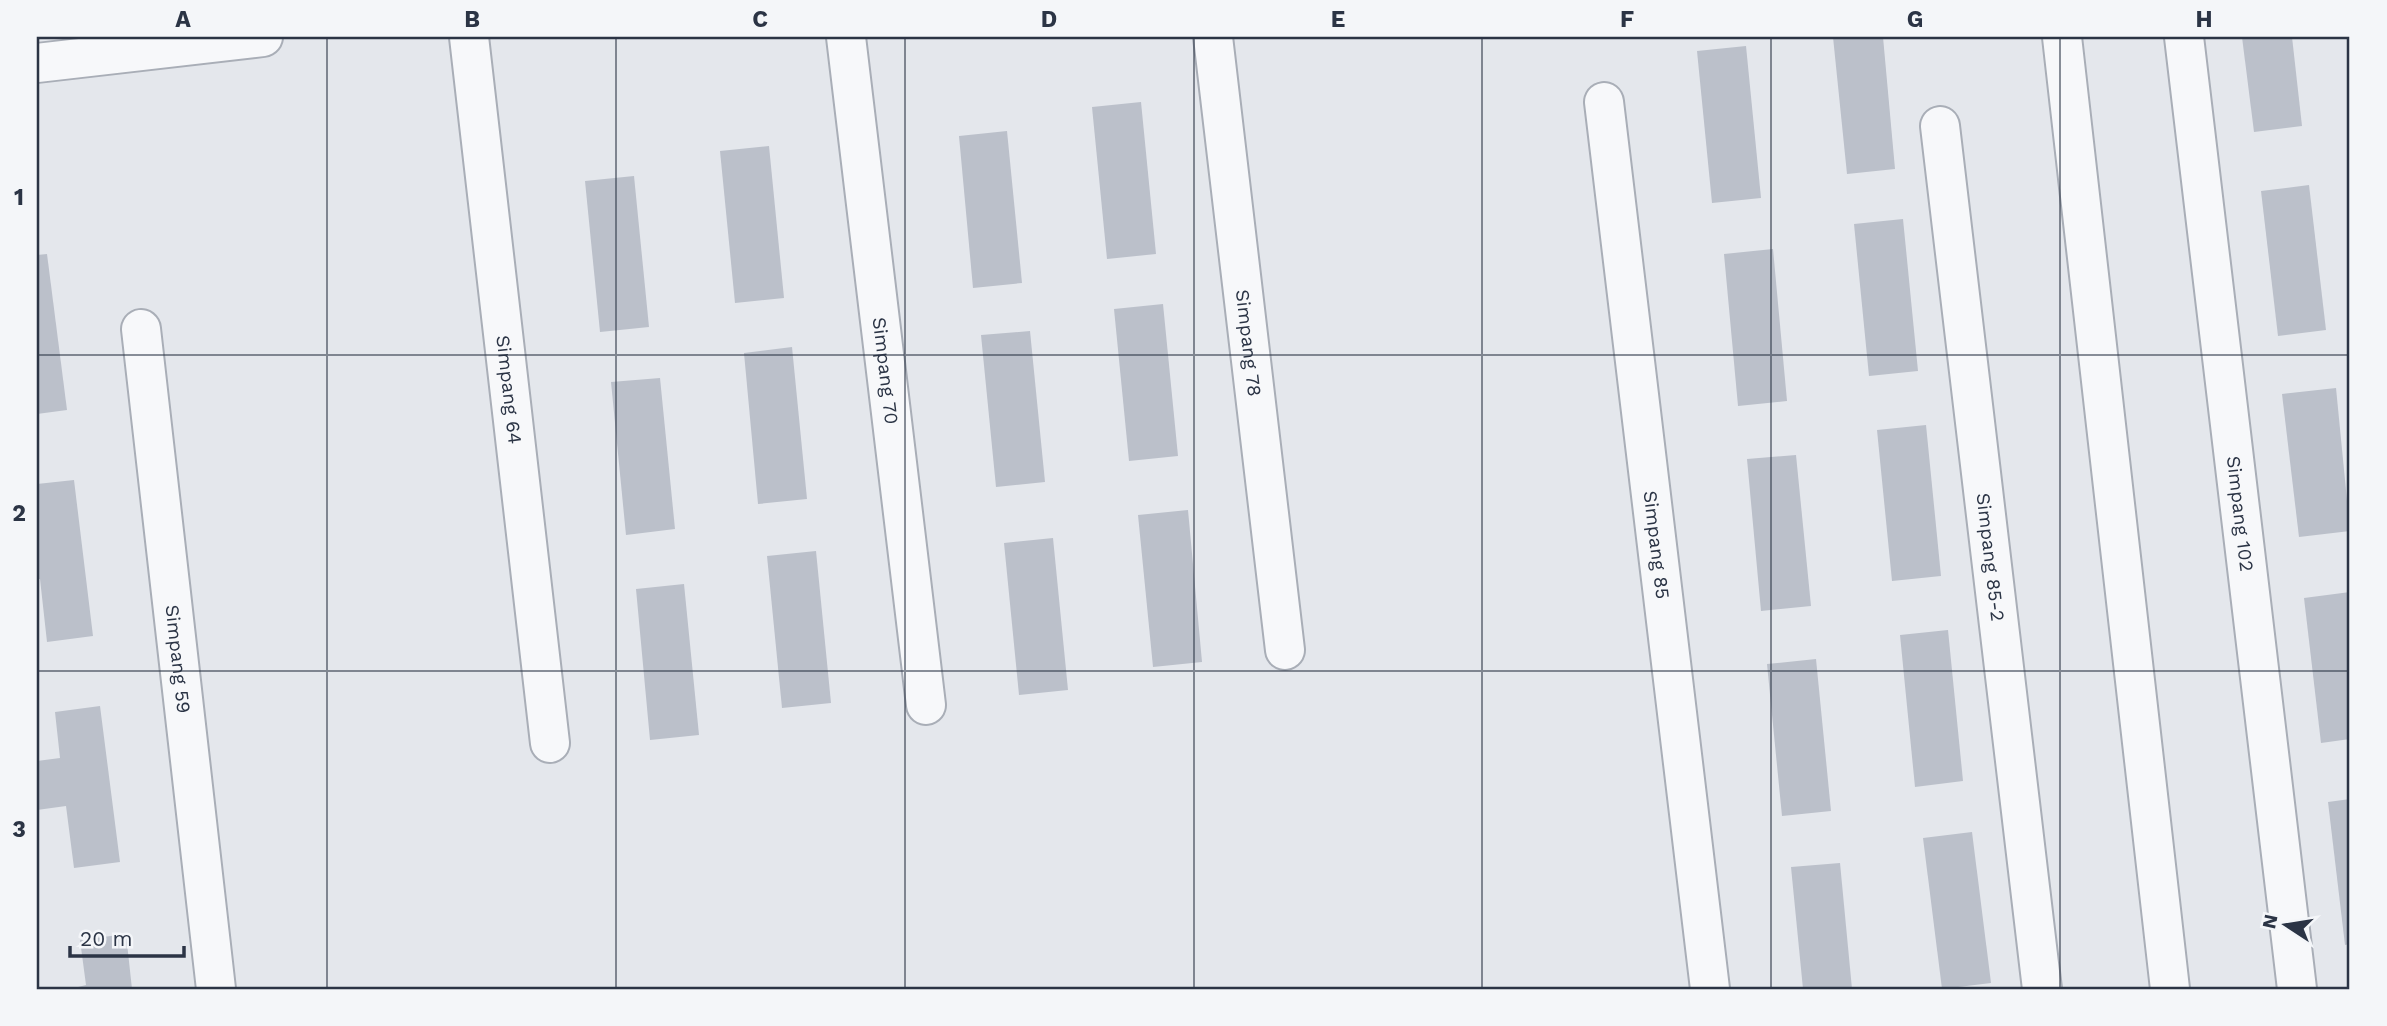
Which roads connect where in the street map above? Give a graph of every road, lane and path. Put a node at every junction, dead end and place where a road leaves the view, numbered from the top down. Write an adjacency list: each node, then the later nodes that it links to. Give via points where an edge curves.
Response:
1 (263, 37): 7 (street)
2 (469, 37): 14 (street, Simpang 64)
3 (846, 37): 13 (street, Simpang 70)
4 (1213, 37): 12 (street, Simpang 78)
5 (2062, 37): 18 (street)
6 (2184, 37): 19 (street, Simpang 102)
7 (97, 46): 8 (street)
8 (37, 63)
9 (1604, 102): 16 (street, Simpang 85)
10 (1940, 126): 17 (street, Simpang 85-2)
11 (141, 329): 15 (street, Simpang 59)
12 (1285, 650)
13 (926, 705)
14 (550, 743)
15 (216, 989)
16 (1710, 989)
17 (2042, 989)
18 (2170, 989)
19 (2297, 989)

